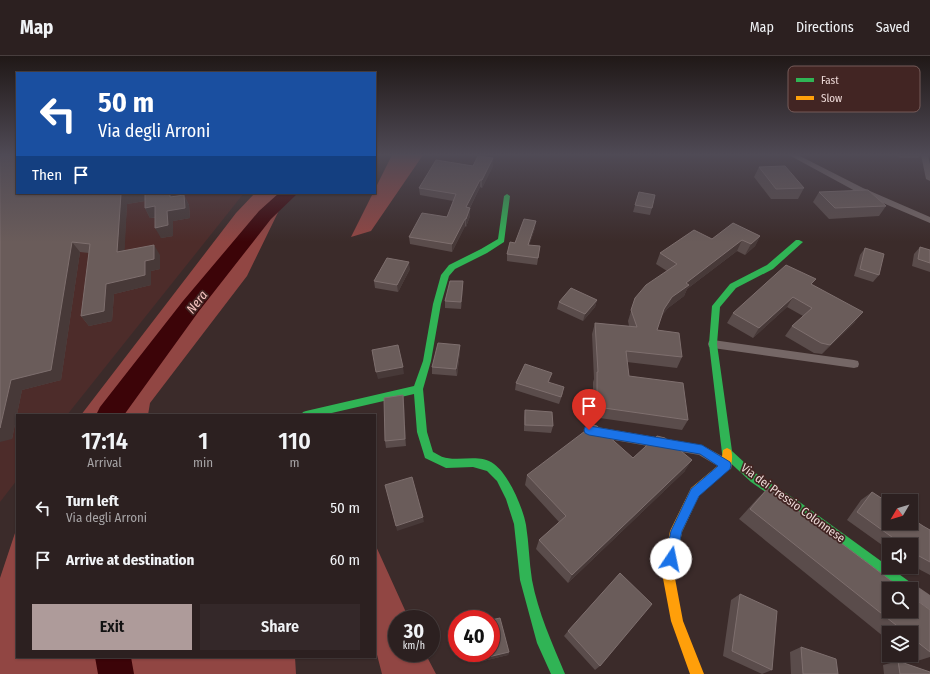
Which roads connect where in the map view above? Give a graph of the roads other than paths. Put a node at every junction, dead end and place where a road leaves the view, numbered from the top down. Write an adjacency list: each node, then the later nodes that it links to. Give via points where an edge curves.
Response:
1 (847, 184): 3 (street)
2 (507, 196): 7 (street, via 501,240 489,250 449,268 444,276 439,291 426,372)
3 (930, 220)
4 (799, 242): 5 (street, via 770,267 733,286 716,306)
5 (713, 344): 6 (street); 10 (street)
6 (854, 364)
7 (418, 389): 8 (street); 14 (street, via 422,432 429,455 446,463 473,462 490,467 501,478 511,498 520,524 526,580 544,643)
8 (310, 414)
9 (589, 430): 10 (street, via 702,450)
10 (726, 459): 11 (street, Via dei Pressio Colonnese); 15 (street, via 695,492 676,531 668,573 677,621)
11 (900, 582)
12 (918, 595): 13 (street, Via dei Pressio Colonnese)
13 (930, 604)
14 (558, 674)
15 (697, 674)

